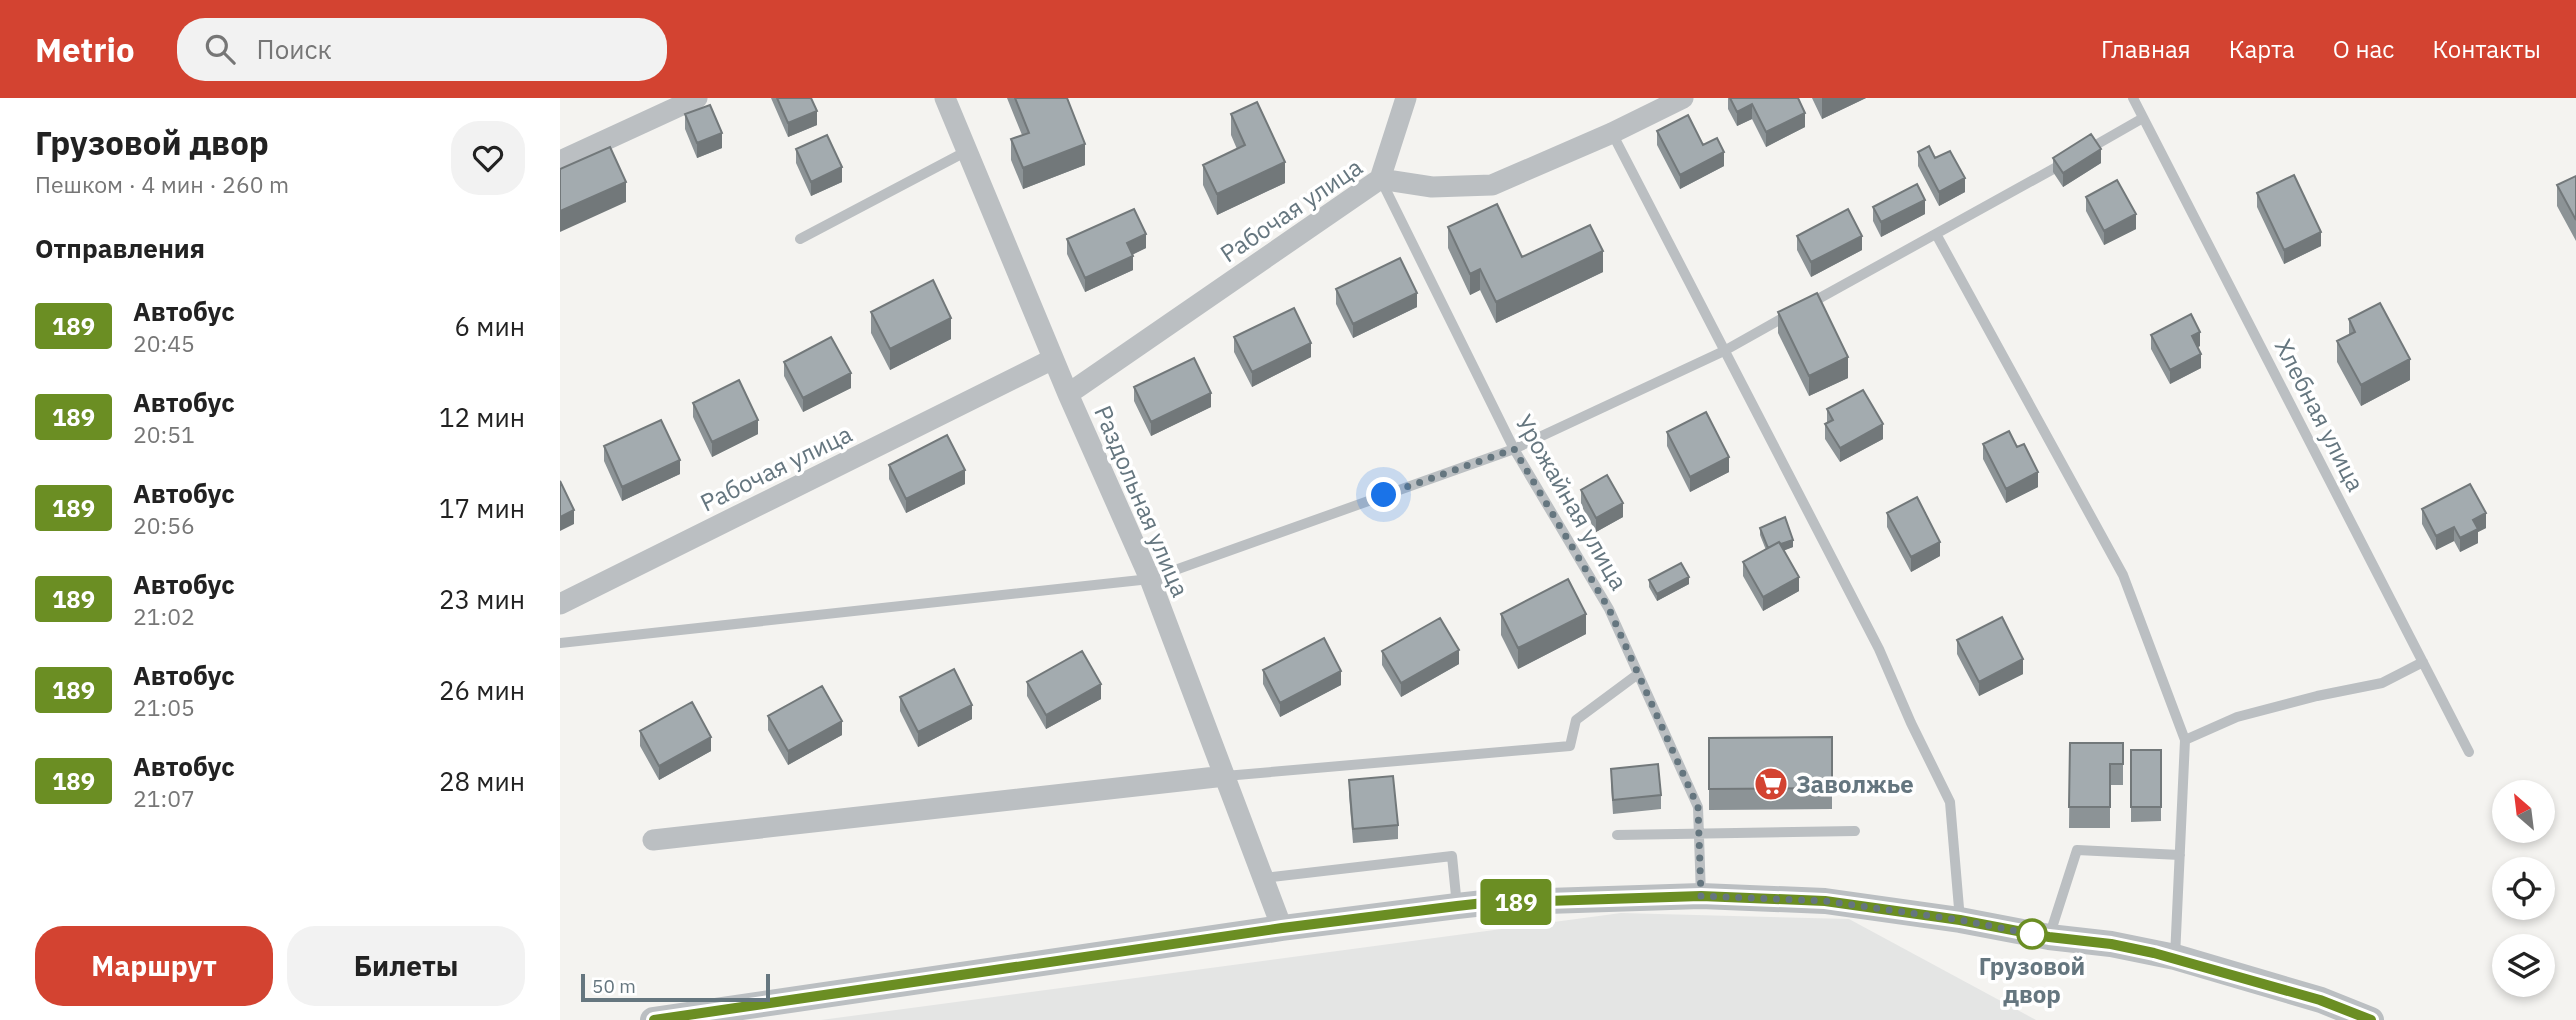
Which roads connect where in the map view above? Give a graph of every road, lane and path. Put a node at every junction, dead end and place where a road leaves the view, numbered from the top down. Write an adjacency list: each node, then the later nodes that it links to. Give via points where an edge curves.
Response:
1 (697, 98): 11 (street)
2 (945, 98): 8 (street, Раздольная улица)
3 (1406, 98): 12 (street)
4 (1683, 98): 7 (street, Рабочая улица)
5 (2133, 98): 6 (lane, Хлебная улица)
6 (2143, 118): 9 (lane); 22 (lane, Хлебная улица)
7 (1612, 133): 12 (street, Рабочая улица, via 1492,185 1432,187); 15 (lane)
8 (967, 151): 14 (lane); 16 (street, Раздольная улица)
9 (2082, 152)
10 (2070, 159): 13 (lane)
11 (560, 161)
12 (1380, 179): 17 (street, Рабочая улица); 18 (lane, Урожайная улица)
13 (1936, 234): 15 (lane); 24 (lane, via 2123,575)
14 (800, 239)
15 (1724, 351): 18 (lane); 35 (lane, via 1880,649 1950,802)
16 (1054, 359): 17 (street, Раздольная улица); 20 (street, Рабочая улица)
17 (1068, 394): 19 (street, Раздольная улица)
18 (1514, 449): 19 (lane); 23 (lane, Урожайная улица, via 1609,609)
19 (1150, 579): 21 (lane); 26 (street, Раздольная улица)
20 (560, 604)
21 (560, 643)
22 (2423, 662): 24 (lane, via 2382,683 2237,717); 25 (lane, Хлебная улица)
23 (1638, 674): 26 (lane, via 1576,720 1570,746); 28 (lane, Урожайная улица, via 1698,807)
24 (2185, 740): 31 (lane)
25 (2469, 752)
26 (1224, 776): 30 (street); 32 (street, Раздольная улица)
27 (1855, 831): 28 (lane)
28 (1699, 834): 29 (lane); 33 (lane, Урожайная улица)
29 (1618, 835)
30 (653, 840)
31 (2180, 855): 37 (lane, via 2077,850); 38 (lane)
32 (1264, 878): 34 (lane, via 1452,856); 36 (street, Раздольная улица)
33 (1701, 896): 34 (street); 35 (street, via 1825,901)
34 (1457, 906): 36 (street)
35 (1960, 920): 37 (street)
36 (1282, 928): 39 (street)
37 (2049, 937): 38 (street)
38 (2175, 957): 40 (street)
39 (653, 1020)
40 (2371, 1020)

